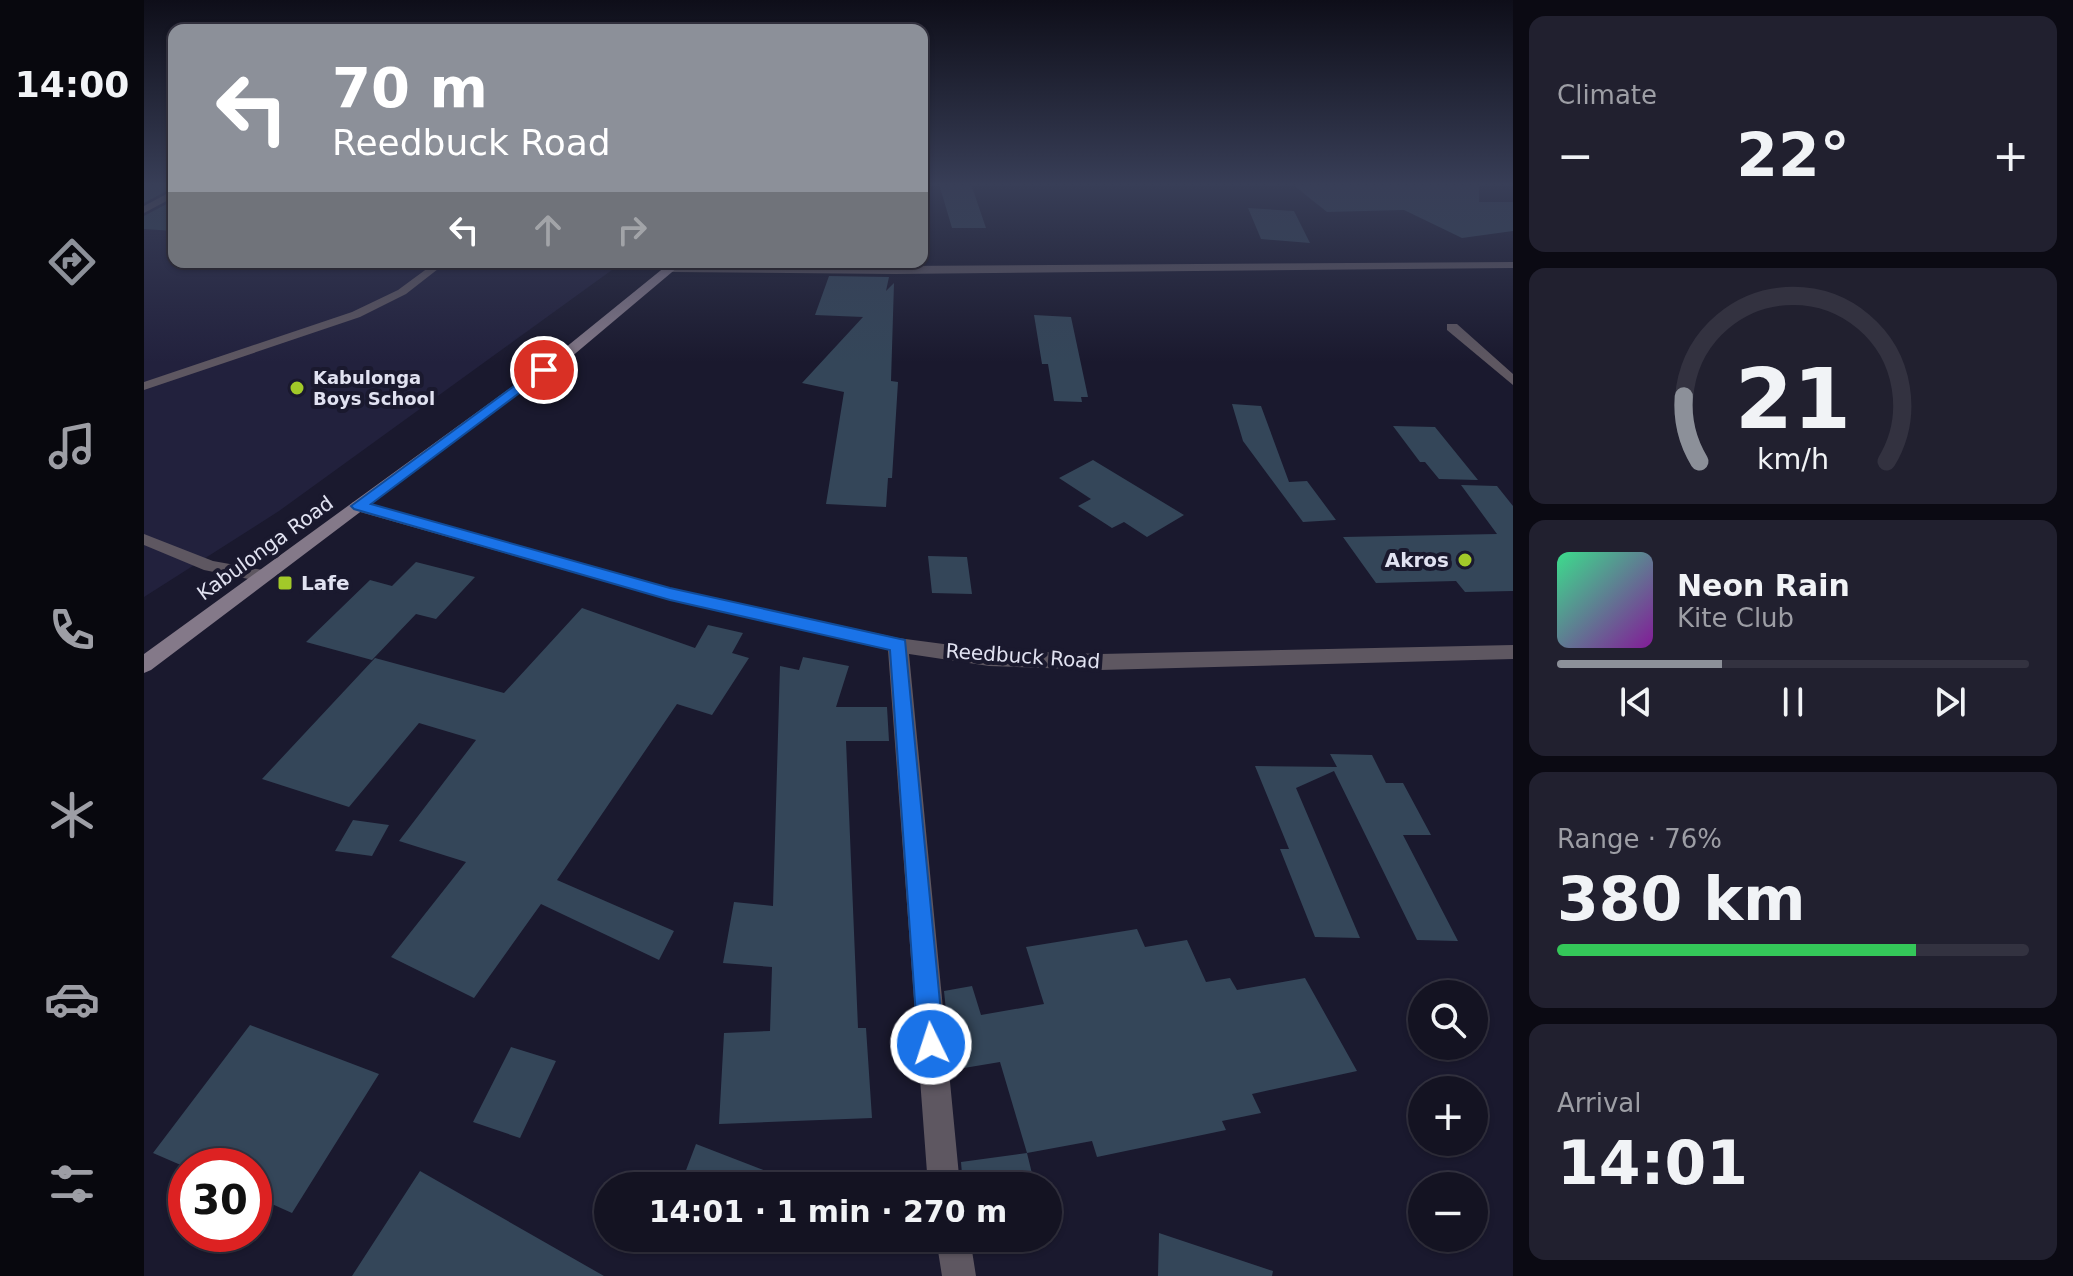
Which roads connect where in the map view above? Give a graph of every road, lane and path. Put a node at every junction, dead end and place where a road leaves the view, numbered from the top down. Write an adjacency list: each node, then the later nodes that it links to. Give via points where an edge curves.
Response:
1 (1513, 265): 4 (street)
2 (434, 268): 7 (lane, via 409,288 305,333)
3 (671, 268): 8 (main road, Kabulonga Road, via 565,355)
4 (816, 268)
5 (1452, 327): 6 (street)
6 (1513, 381)
7 (144, 386)
8 (359, 506): 10 (main road, Kabulonga Road); 11 (street, Reedbuck Road, via 670,594)
9 (144, 539): 10 (lane, via 210,566)
10 (263, 576): 13 (main road, Kabulonga Road)
11 (898, 645): 12 (street, Reedbuck Road, via 989,658 1100,662); 14 (street)
12 (1513, 652)
13 (144, 665)
14 (943, 1172)
15 (955, 1252): 16 (street)
16 (959, 1276)

